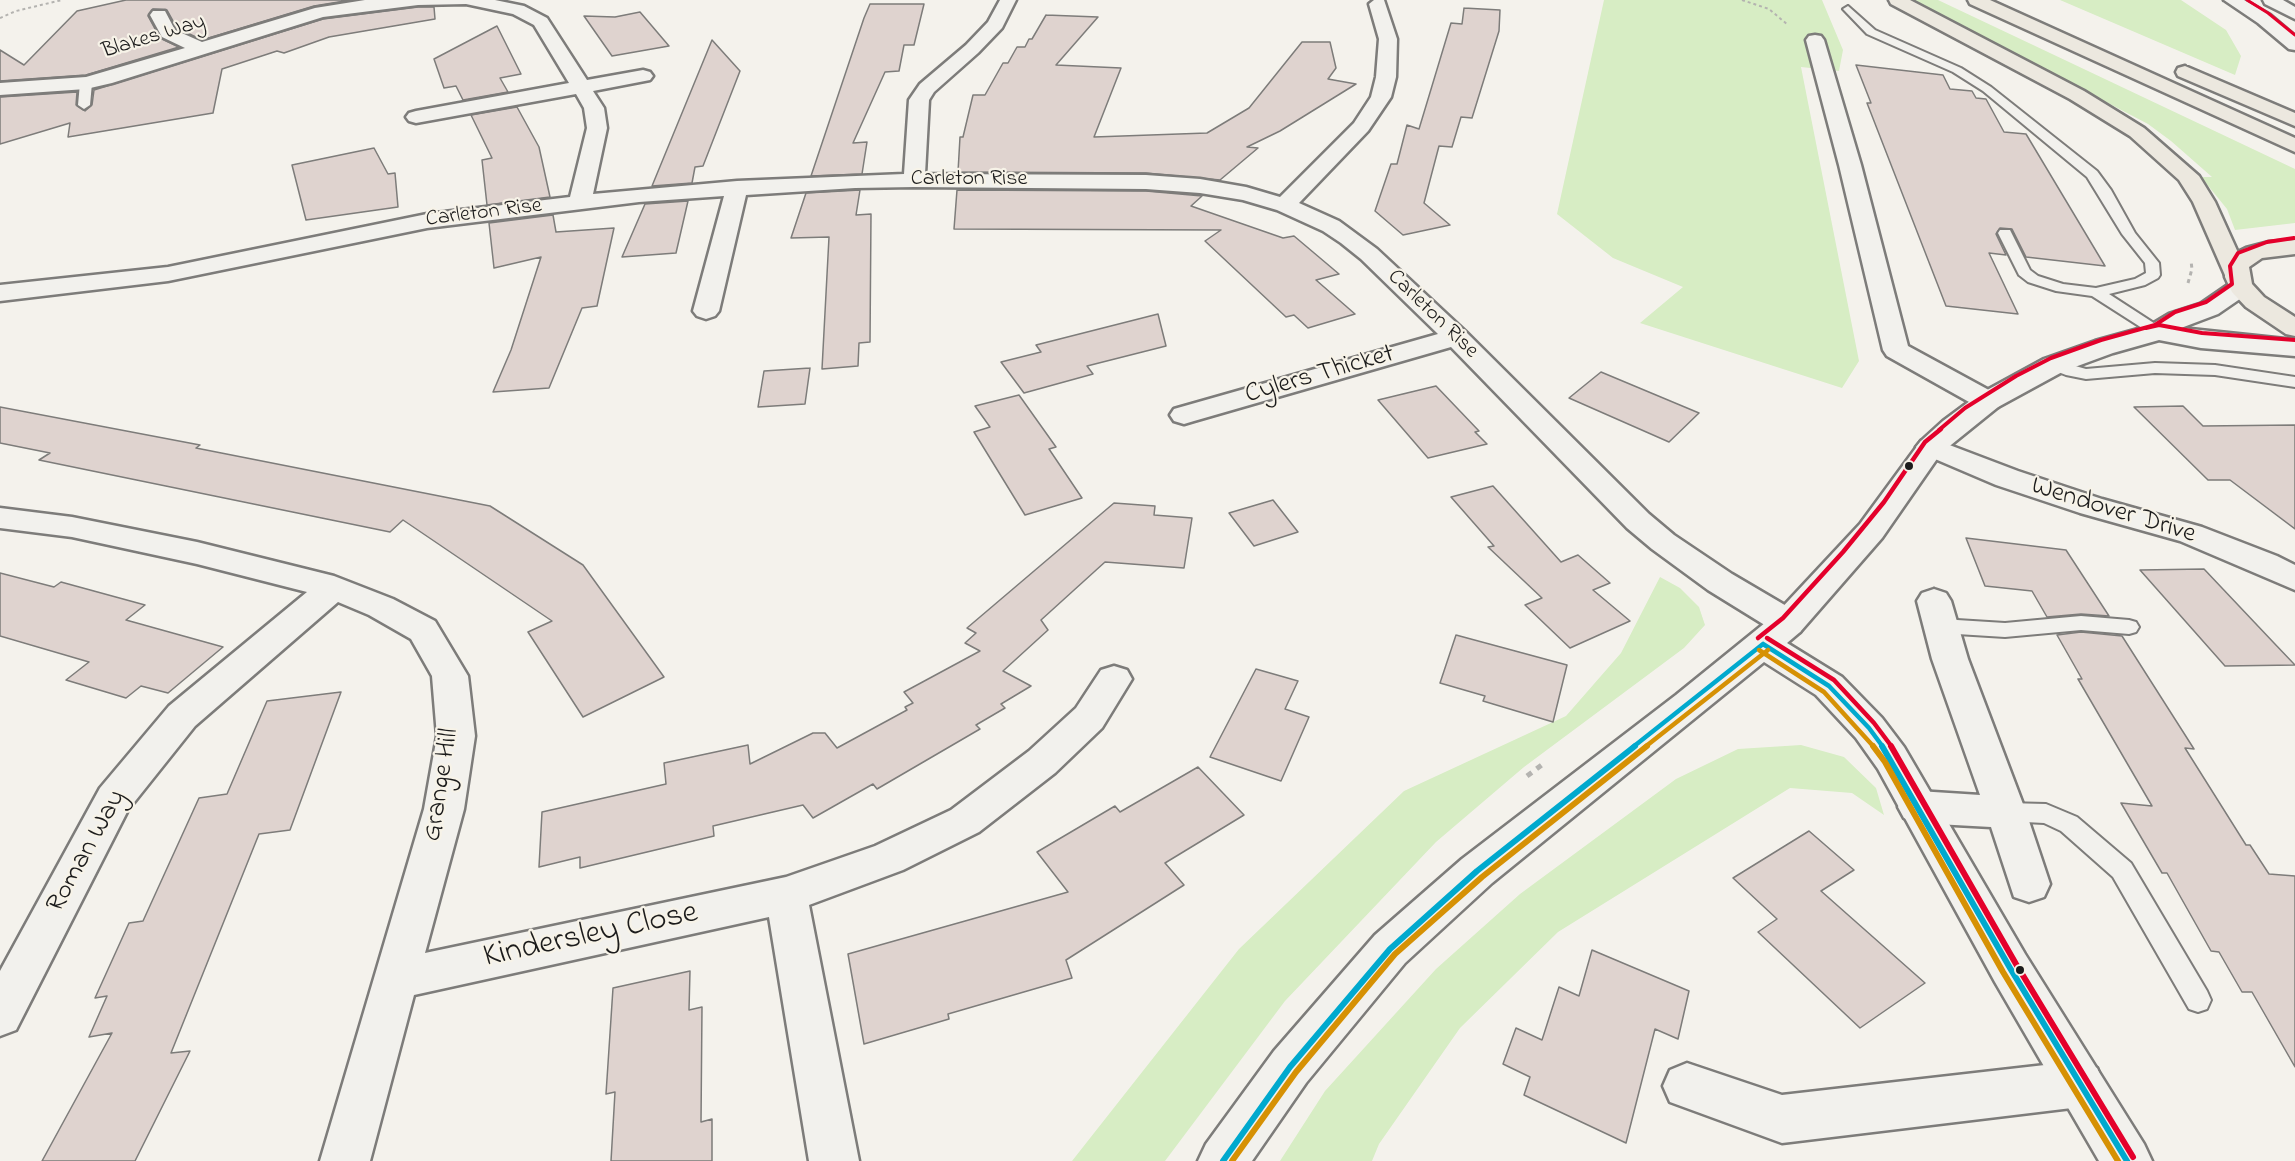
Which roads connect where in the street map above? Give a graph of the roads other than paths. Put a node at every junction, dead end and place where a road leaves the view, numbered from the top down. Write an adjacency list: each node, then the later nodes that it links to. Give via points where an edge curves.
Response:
1 (461, 0): 16 (street, Blakes Way, via 418,0 321,12)
2 (471, 0): 11 (street)
3 (1008, 0): 26 (street, via 996,24 927,87 919,100)
4 (1897, 0): 32 (main road, via 2077,95 2145,139 2188,176 2204,202)
5 (1976, 0): 25 (main road)
6 (2232, 0): 15 (street, via 2264,19)
7 (2271, 0): 12 (street)
8 (538, 3): 11 (street)
9 (1378, 4): 29 (street, via 1388,39 1386,77 1380,97 1361,127)
10 (1848, 9): 33 (lane, via 1871,32 1988,88 2092,174 2152,263 2153,275)
11 (518, 10): 20 (street, via 541,22)
12 (2295, 14)
13 (159, 15): 16 (street, via 168,33)
14 (1815, 40): 42 (street, via 1896,350)
15 (2295, 45)
16 (202, 49): 19 (street, Blakes Way)
17 (2164, 62): 24 (main road)
18 (642, 76): 20 (street)
19 (86, 83): 21 (street, Blakes Way); 22 (lane)
20 (582, 87): 23 (street); 28 (street, via 594,108 597,128)
21 (0, 90)
22 (84, 105)
23 (416, 117)
24 (2295, 120)
25 (2295, 146)
26 (914, 180): 27 (street, Carleton Rise); 29 (street, Carleton Rise, via 1146,182 1200,186)
27 (737, 188): 28 (street, Carleton Rise); 35 (street)
28 (580, 202): 34 (street, Carleton Rise, via 428,221 168,274)
29 (1285, 205): 38 (street, Carleton Rise, via 1349,238)
30 (2005, 233): 33 (lane, via 2024,272 2033,279 2061,288)
31 (2293, 246): 32 (main road, via 2269,249 2243,259 2237,267)
32 (2239, 282): 36 (main road, via 2254,302); 37 (street, via 2209,309 2178,319)
33 (2096, 292): 37 (lane)
34 (0, 293)
35 (706, 311)
36 (2295, 328)
37 (2158, 332): 39 (street, via 2200,340); 40 (street)
38 (1456, 337): 43 (street, Cylers Thicket); 50 (street, Carleton Rise, via 1638,521 1720,582)
39 (2295, 348)
40 (2054, 365): 41 (lane, via 2085,374 2155,368 2215,370); 42 (street)
41 (2295, 382)
42 (1988, 401): 44 (street)
43 (1184, 415)
44 (1931, 447): 46 (street, Wendover Drive, via 2007,478 2191,534); 50 (street, via 1871,531)
45 (0, 518): 47 (street, Grange Hill, via 72,527)
46 (2295, 579)
47 (334, 587): 56 (street, Grange Hill, via 423,630 450,676 456,736 444,809); 58 (street, Roman Way, via 182,716 114,799)
48 (1938, 614): 49 (lane, via 2005,630 2082,623); 53 (street, via 1972,723)
49 (2130, 627)
50 (1776, 633): 52 (street, Carleton Rise, via 1851,707 1891,758); 63 (street, via 1477,872 1398,942 1290,1067)
51 (1114, 679): 55 (street, Kindersley Close, via 1089,718 1042,762 965,820 889,858)
52 (1918, 807): 53 (street); 59 (street, Carleton Rise)
53 (2006, 812): 54 (street); 57 (lane, via 2046,813 2069,824 2122,870)
54 (2029, 884)
55 (786, 895): 56 (street, Kindersley Close); 62 (street)
56 (395, 979): 61 (street, Grange Hill)
57 (2198, 1000)
58 (0, 1015)
59 (2080, 1084): 60 (street, via 1782,1119); 64 (street, Carleton Rise)
60 (1687, 1086)
61 (345, 1161)
62 (834, 1161)
63 (1223, 1161)
64 (2127, 1161)

